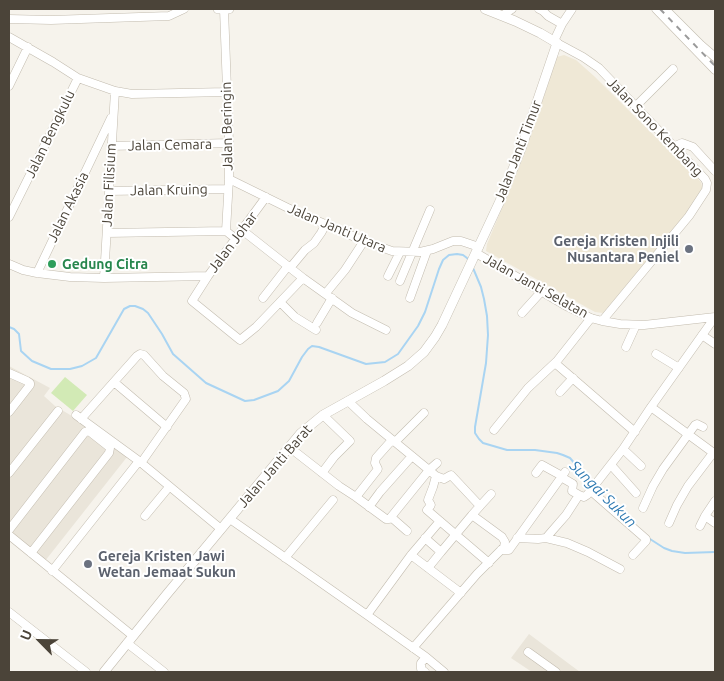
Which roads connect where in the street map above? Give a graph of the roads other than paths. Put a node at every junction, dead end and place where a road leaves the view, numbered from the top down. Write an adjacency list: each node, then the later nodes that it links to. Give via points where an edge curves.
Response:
1 (184, 9): 11 (street)
2 (218, 9): 3 (street)
3 (224, 9): 4 (street); 24 (street, Jalan Beringin)
4 (228, 9)
5 (485, 9): 12 (street)
6 (512, 9): 12 (street)
7 (539, 9): 14 (street)
8 (572, 9): 14 (street)
9 (656, 9): 20 (street)
10 (665, 9): 18 (street)
11 (170, 12): 13 (street, via 51,20)
12 (503, 15): 16 (street)
13 (9, 19)
14 (562, 24): 16 (street)
15 (9, 37): 17 (street)
16 (556, 42): 25 (street, Jalan Sono Kembang, via 599,68); 46 (street, Jalan Janti Timur, via 500,202)
17 (28, 47): 21 (street); 22 (street)
18 (715, 57)
19 (673, 69): 25 (street)
20 (715, 70)
21 (78, 78): 23 (street); 36 (street, Jalan Bengkulu)
22 (9, 86)
23 (115, 91): 24 (street, via 132,94); 26 (street, Jalan Filisium)
24 (227, 92): 27 (street, Jalan Beringin)
25 (635, 107): 29 (street, Jalan Sono Kembang)
26 (113, 114): 28 (street, Jalan Filisium); 49 (street, Jalan Akasia)
27 (229, 144): 28 (street, Jalan Cemara); 31 (street, Jalan Beringin)
28 (111, 146): 33 (street, Jalan Filisium)
29 (673, 147): 30 (street, via 682,143 693,148); 63 (street, Jalan Sono Kembang, via 705,179 706,190 689,216)
30 (715, 171)
31 (229, 179): 32 (street, Jalan Beringin); 34 (street, Jalan Janti Utara)
32 (228, 189): 33 (street, Jalan Kruing); 39 (street, Jalan Beringin)
33 (109, 191): 40 (street, Jalan Filisium)
34 (266, 197): 37 (street, Jalan Janti Utara); 38 (street, Jalan Johar)
35 (430, 210): 45 (street)
36 (9, 217)
37 (326, 224): 42 (street, Jalan Janti Utara); 48 (street, via 314,243)
38 (242, 230): 41 (street, Jalan Johar); 48 (street)
39 (226, 231): 40 (street); 41 (street)
40 (107, 232): 52 (street, Jalan Filisium)
41 (236, 239): 50 (street, Jalan Johar)
42 (364, 241): 44 (street, Jalan Janti Utara); 56 (street)
43 (427, 251): 45 (street, Jalan Janti Utara); 46 (street, Jalan Janti Utara, via 461,241); 58 (street)
44 (400, 252): 45 (street, Jalan Janti Utara); 51 (street)
45 (412, 252): 54 (street)
46 (476, 252): 55 (street, Jalan Janti Selatan); 76 (street, Jalan Janti Barat, via 442,325 424,352 400,371)
47 (9, 264): 49 (street, Jalan Johar)
48 (289, 267): 53 (street); 57 (street)
49 (37, 273): 52 (street, Jalan Johar)
50 (208, 276): 52 (street, Jalan Johar); 59 (street, via 192,301 240,340)
51 (388, 276)
52 (104, 278)
53 (303, 278): 56 (street); 59 (street)
54 (400, 281)
55 (541, 292): 60 (street); 62 (street, Jalan Janti Selatan)
56 (329, 296): 59 (street, via 317,327 295,316); 65 (street, via 352,313)
57 (263, 298)
58 (410, 298)
59 (280, 302)
60 (522, 312)
61 (715, 317): 64 (street, Jalan Janti Selatan); 66 (street)
62 (591, 318): 63 (street, Jalan Janti Selatan); 70 (street)
63 (602, 321): 64 (street, Jalan Janti Selatan)
64 (636, 325): 68 (street)
65 (386, 330)
66 (702, 335): 67 (street); 71 (street)
67 (715, 344)
68 (626, 347)
69 (656, 354): 71 (street)
70 (555, 363): 73 (street); 84 (street, via 528,388)
71 (679, 368): 77 (street)
72 (9, 373): 79 (street, via 30,383)
73 (573, 378): 75 (street); 85 (street)
74 (114, 382): 82 (street); 82 (street, via 137,356 144,355 186,396); 92 (street, via 79,417)
75 (560, 392)
76 (348, 401): 81 (street, Jalan Janti Barat); 87 (street)
77 (651, 407): 85 (street); 86 (street)
78 (58, 411): 96 (street)
79 (9, 412)
80 (424, 412): 87 (street)
81 (322, 414): 88 (street, Jalan Janti Barat); 97 (street, via 350,441)
82 (167, 427): 92 (street)
83 (703, 427): 86 (street, via 696,424)
84 (494, 430)
85 (635, 432): 89 (street)
86 (688, 435): 90 (street); 111 (street, via 663,469)
87 (394, 441): 91 (street); 106 (street, via 376,458 378,469)
88 (289, 447): 97 (street); 116 (street, Jalan Janti Barat)
89 (623, 450): 94 (street); 95 (street)
90 (714, 454): 118 (street, via 688,486)
91 (412, 456): 98 (street); 110 (street)
92 (140, 462): 101 (street); 138 (street)
93 (436, 463): 98 (street)
94 (611, 464): 102 (street); 103 (street)
95 (641, 466)
96 (9, 473)
97 (322, 473): 106 (street)
98 (433, 473): 109 (street, via 443,479 451,475); 115 (street); 117 (street, via 428,510)
99 (536, 473): 100 (street, via 544,461)
100 (563, 475): 105 (street, via 573,484 572,491); 127 (street)
101 (169, 487): 113 (street); 121 (street)
102 (591, 491): 105 (street, via 584,497); 133 (street, via 646,539)
103 (636, 493)
104 (491, 494): 109 (street)
105 (579, 495): 128 (street)
106 (356, 497): 110 (street)
107 (333, 500): 134 (street)
108 (715, 500): 114 (street)
109 (480, 506): 112 (street)
110 (369, 507): 115 (street, via 386,519)
111 (643, 508)
112 (472, 515): 124 (street); 129 (street, via 502,536 505,542)
113 (146, 516)
114 (704, 516): 119 (street); 120 (street)
115 (392, 517): 123 (street)
116 (230, 519): 121 (street, Jalan Janti Barat); 134 (street)
117 (440, 521): 124 (street); 126 (street)
118 (669, 523)
119 (715, 523)
120 (700, 526)
121 (221, 529): 142 (street, Jalan Janti Barat)
122 (9, 530): 131 (street, via 85,432 89,431 108,446 109,453)
123 (408, 531)
124 (456, 534): 130 (street); 135 (street)
125 (9, 535): 131 (street)
126 (425, 538): 130 (street); 132 (street)
127 (518, 538): 128 (street); 129 (street, via 509,550)
128 (546, 538): 137 (street, via 574,546)
129 (501, 550): 135 (street)
130 (441, 552): 136 (street)
131 (30, 553): 138 (street)
132 (411, 555): 136 (street); 141 (street)
133 (634, 555)
134 (285, 558): 141 (street)
135 (488, 562): 139 (street)
136 (428, 568): 139 (street)
137 (620, 569)
138 (52, 571): 142 (street)
139 (461, 593): 143 (street)
140 (9, 612): 146 (street)
141 (367, 615): 143 (street)
142 (130, 639): 147 (street, Jalan Janti Barat); 148 (street)
143 (413, 648): 145 (street)
144 (528, 652): 151 (street)
145 (426, 657): 149 (street, via 421,663); 150 (street)
146 (86, 672)
147 (104, 672)
148 (164, 672)
149 (425, 672)
150 (444, 672)
151 (556, 672)

